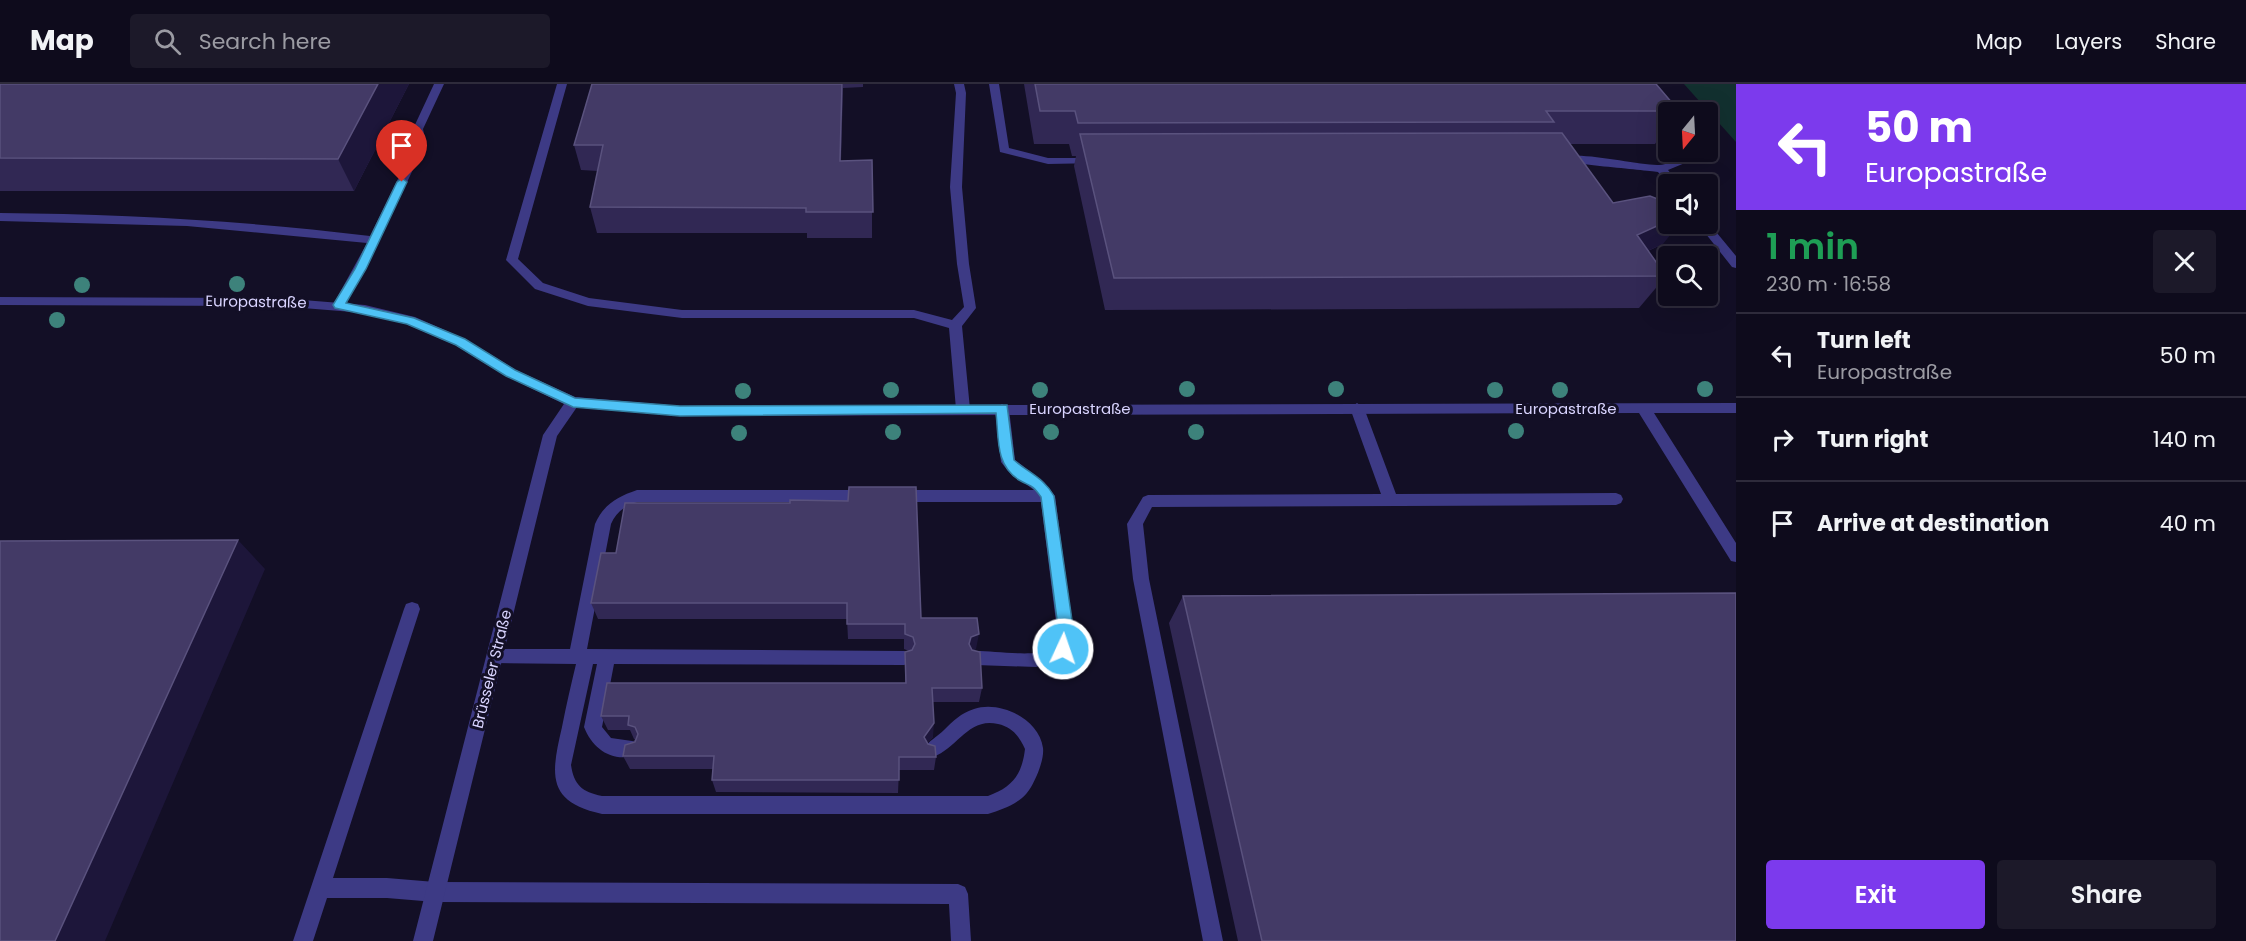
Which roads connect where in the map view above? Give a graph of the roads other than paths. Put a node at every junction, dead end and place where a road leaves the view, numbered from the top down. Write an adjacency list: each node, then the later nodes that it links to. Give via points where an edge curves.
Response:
1 (439, 84): 12 (street, via 418,129 421,142)
2 (562, 84): 16 (street, via 512,260 539,286 588,302 682,314 914,315)
3 (959, 84): 16 (street, via 956,187 970,308)
4 (994, 84): 6 (street, via 1004,150 1048,161)
5 (1548, 160): 8 (street)
6 (1108, 161)
7 (1680, 162): 8 (street)
8 (1661, 169): 9 (street)
9 (1665, 174)
10 (0, 217): 12 (street, via 72,217 282,229)
11 (1712, 234): 13 (street)
12 (374, 240): 15 (street)
13 (1736, 264)
14 (0, 301): 15 (street, Europastraße)
15 (339, 305): 17 (street, Europastraße, via 410,320)
16 (955, 325): 21 (street)
17 (573, 402): 21 (street, Europastraße, via 680,411); 28 (street, Brüsseler Straße, via 550,435)
18 (1357, 408): 19 (street, Europastraße); 22 (street, Europastraße); 25 (street)
19 (1643, 408): 20 (street, Europastraße); 26 (street)
20 (1736, 408)
21 (963, 409): 22 (street, Europastraße)
22 (1002, 409): 23 (street, via 1008,462 1023,476 1037,481)
23 (1047, 496): 29 (street, via 625,499 607,513 603,524); 32 (street, via 1065,627 1063,649 1043,658)
24 (1616, 499): 25 (street)
25 (1391, 500): 40 (street, via 1148,501 1135,524 1141,579)
26 (1736, 556)
27 (412, 609): 35 (street)
28 (496, 656): 29 (street); 36 (street, Brüsseler Straße)
29 (581, 656): 30 (street); 34 (street, via 562,765 572,794 586,802 988,805 1006,800 1022,789 1034,748 1020,725 1005,717 982,715 968,719 943,745)
30 (607, 657): 31 (street); 33 (street, via 593,727 596,738 605,746)
31 (904, 658)
32 (976, 658)
33 (633, 748)
34 (933, 749)
35 (320, 888): 36 (street); 37 (street)
36 (435, 891): 38 (street, Brüsseler Straße); 39 (street, via 958,894)
37 (303, 941)
38 (423, 941)
39 (961, 941)
40 (1213, 941)

